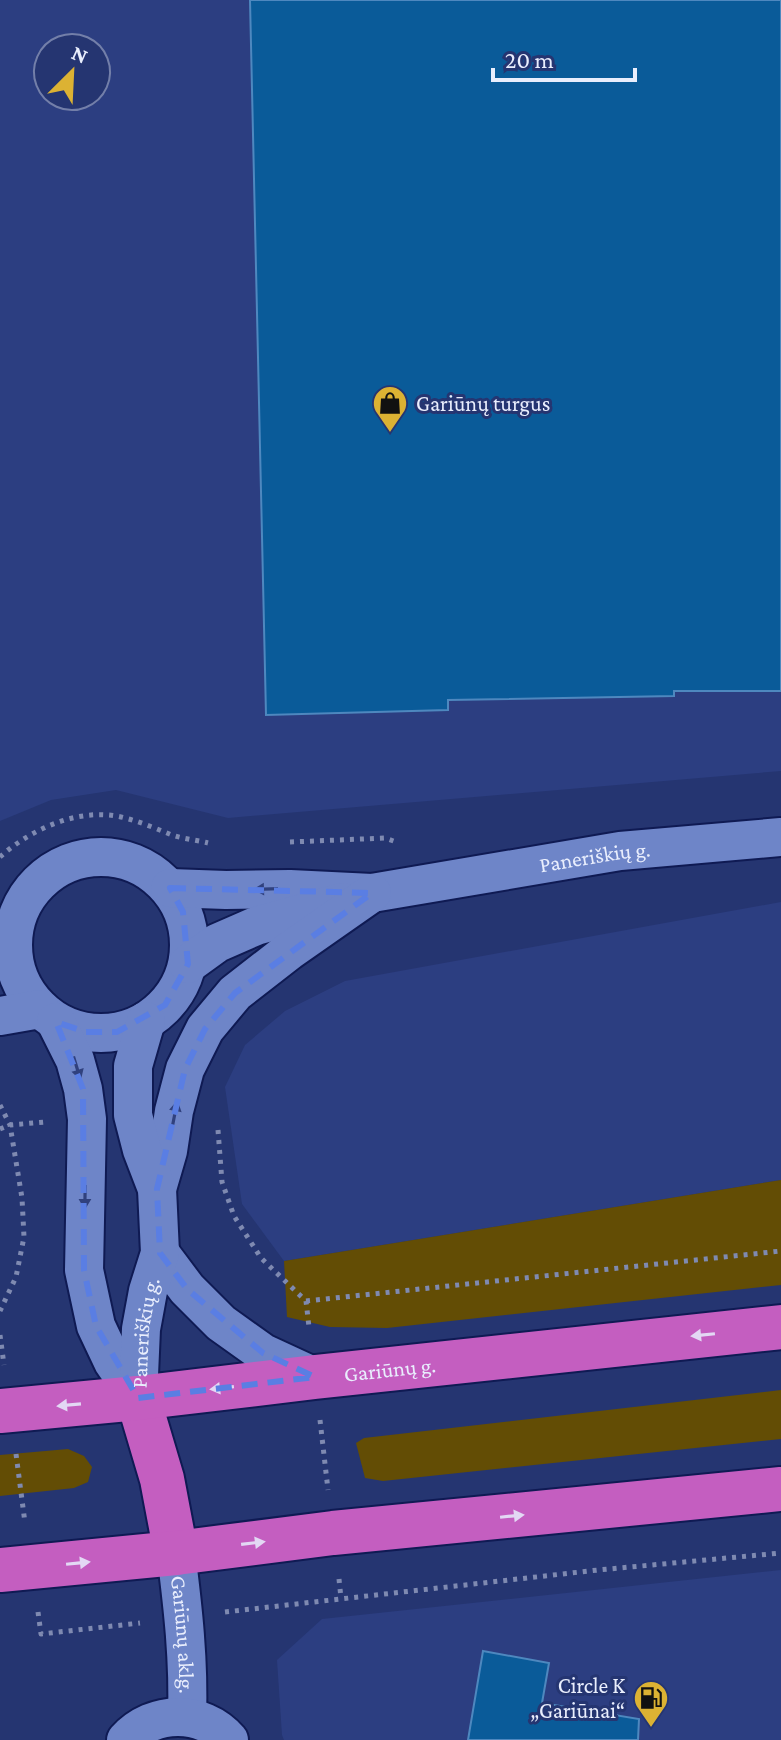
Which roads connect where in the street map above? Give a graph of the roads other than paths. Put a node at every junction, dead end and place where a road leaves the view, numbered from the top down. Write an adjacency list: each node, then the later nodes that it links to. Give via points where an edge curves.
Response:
1 (781, 837): 3 (street, Paneriškių g., via 620,851)
2 (170, 888): 3 (street, Paneriškių g., one-way to 2); 4 (street, Paneriškių g., via 127,860 101,855 75,859 32,888); 5 (street, Paneriškių g., via 190,937)
3 (372, 893): 5 (street, via 256,926 217,943); 9 (street, one-way to 3, via 185,1069 205,1029 235,993)
4 (6, 939): 7 (street, Paneriškių g., via 21,985)
5 (188, 964): 8 (street, Paneriškių g., via 172,996)
6 (0, 1016): 7 (street)
7 (48, 1016): 8 (street, Paneriškių g., via 86,1032 117,1032); 13 (street, Paneriškių g., one-way to 13, via 75,1060 83,1089 84,1270 96,1326)
8 (146, 1021): 9 (street, Paneriškių g., via 133,1066 133,1115)
9 (157, 1189): 10 (street, Paneriškių g.)
10 (160, 1253): 12 (street, via 221,1323 263,1353); 13 (street, Paneriškių g., via 141,1329)
11 (781, 1327): 12 (highway, Gariūnų g., one-way to 12)
12 (315, 1377): 13 (highway, Gariūnų g., one-way to 13)
13 (138, 1398): 14 (highway, Gariūnų g., one-way to 14); 16 (highway, via 162,1479)
14 (5, 1410)
15 (781, 1489): 16 (highway, one-way to 15)
16 (176, 1553): 17 (highway, one-way to 16); 18 (street, Gariūnų aklg., via 185,1617)
17 (16, 1569)
18 (187, 1717): 19 (street, Gariūnų aklg., via 146,1724); 20 (street, Gariūnų aklg.)
19 (126, 1740)
20 (229, 1740)

